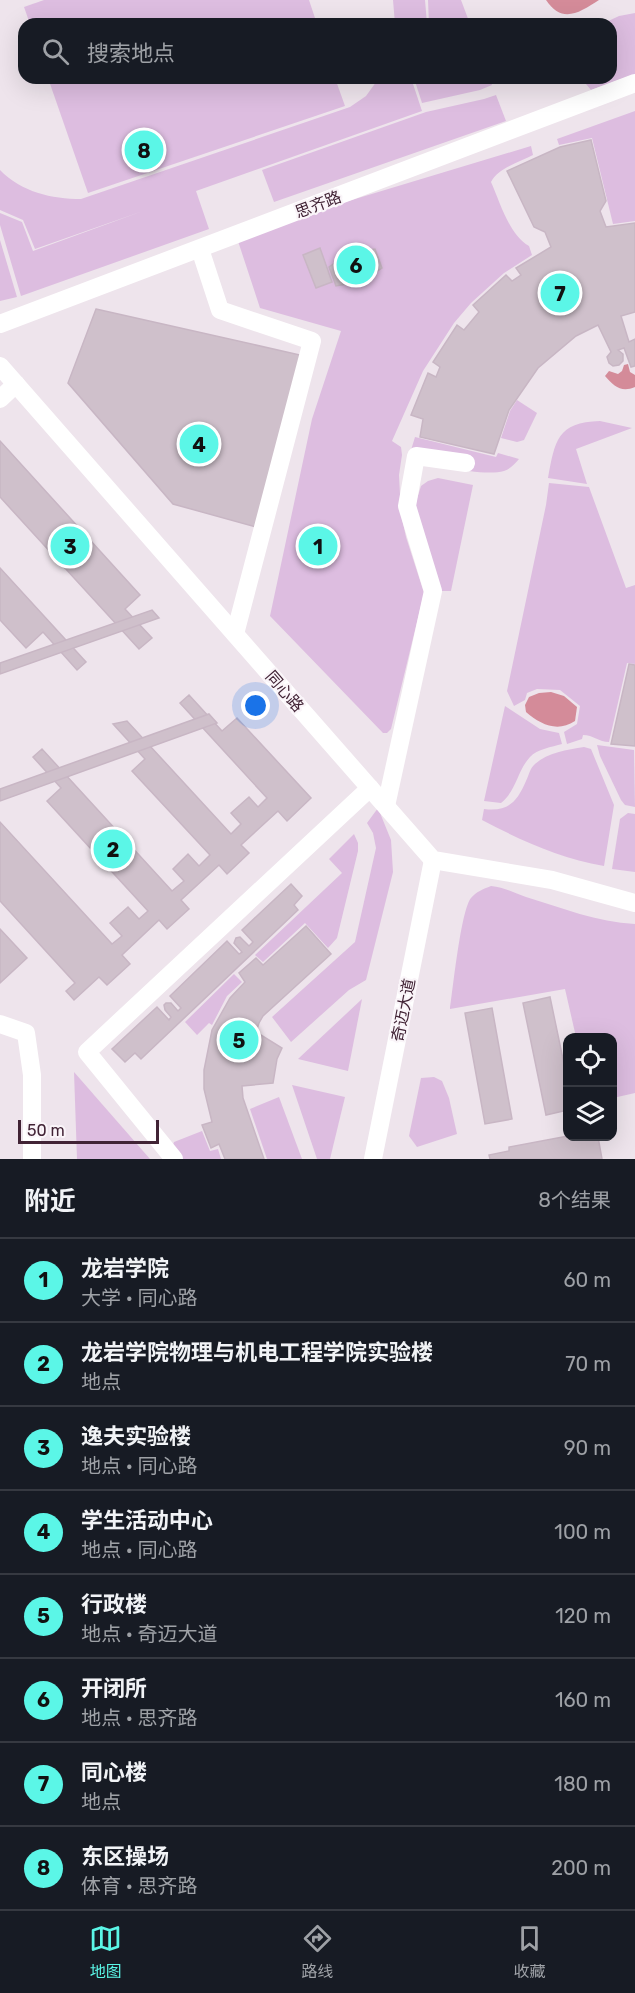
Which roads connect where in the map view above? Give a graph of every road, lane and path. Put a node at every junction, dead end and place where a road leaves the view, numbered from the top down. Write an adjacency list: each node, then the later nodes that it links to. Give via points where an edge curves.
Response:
1 (635, 83): 2 (street, 思齐路)
2 (200, 249): 3 (street, 思齐路); 8 (street, via 220,310 312,341)
3 (0, 324)
4 (0, 366): 5 (street, 同心路)
5 (16, 384): 6 (street); 8 (street, 同心路)
6 (0, 399)
7 (466, 463): 10 (street, via 416,456 407,506 434,591)
8 (235, 634): 9 (street, 同心路)
9 (370, 788): 10 (street, 同心路); 15 (street, via 87,1052)
10 (386, 806): 11 (street, 同心路)
11 (434, 860): 12 (street, via 552,880); 16 (street, 奇迈大道)
12 (635, 903)
13 (0, 1024): 14 (street, via 26,1033 32,1075)
14 (32, 1159)
15 (174, 1159)
16 (374, 1159)

